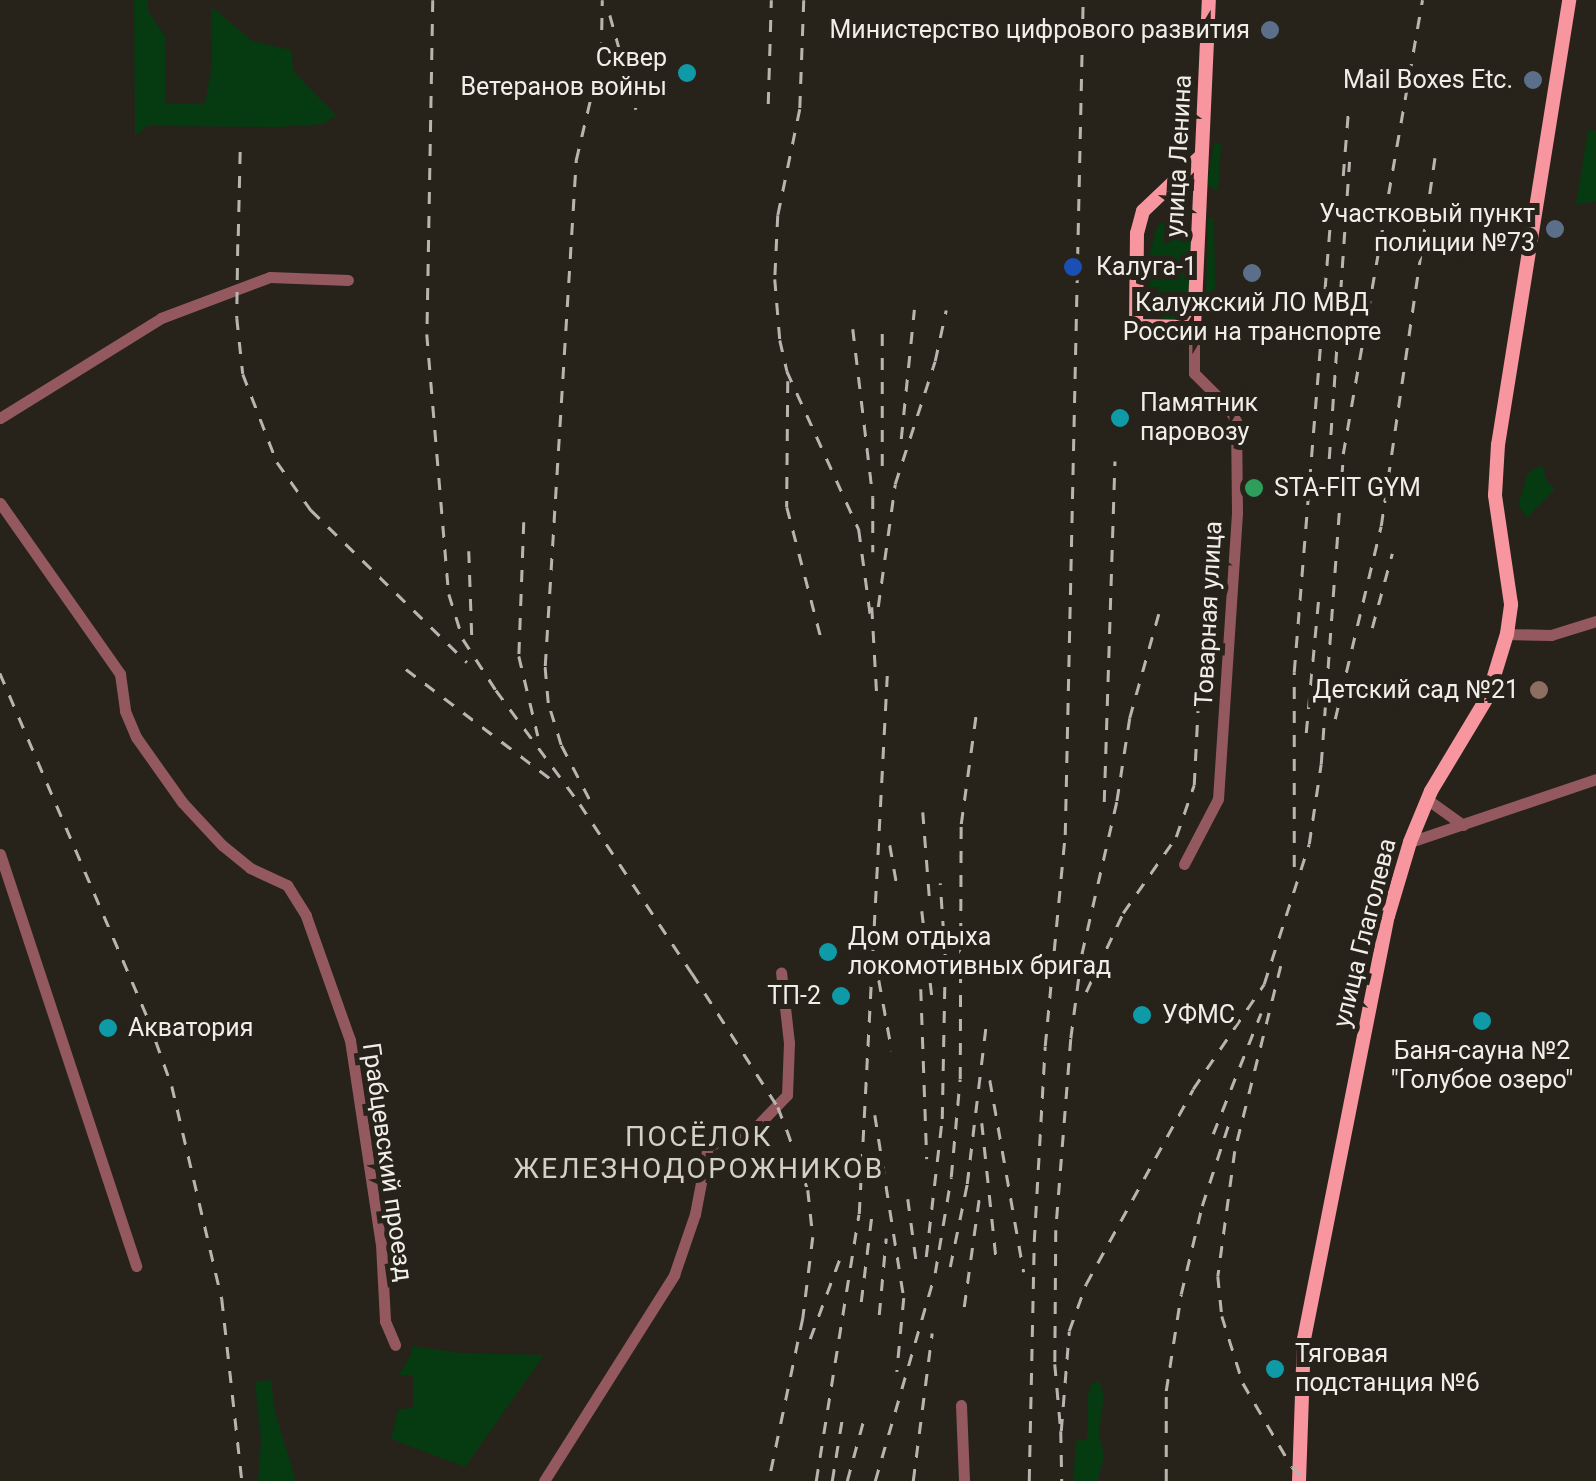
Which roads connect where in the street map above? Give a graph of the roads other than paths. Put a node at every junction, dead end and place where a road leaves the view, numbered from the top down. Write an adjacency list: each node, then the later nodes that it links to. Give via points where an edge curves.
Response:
1 (1210, 0): 3 (main road, улица Ленина)
2 (1569, 0): 10 (main road, улица Глаголева, via 1498,445 1494,495 1511,604)
3 (1201, 156): 5 (main road, улица Ленина); 5 (main road, via 1142,212 1137,233 1136,326)
4 (348, 280): 7 (street, via 270,277 161,318)
5 (1194, 328): 6 (street, улица Ленина)
6 (1194, 373): 16 (street, Товарная улица, via 1236,421 1237,513 1218,799)
7 (0, 418)
8 (0, 503): 19 (street, Грабцевский проезд, via 120,674 136,737 182,802 222,846 286,885 306,916 350,1040 381,1244 385,1321)
9 (1596, 620): 10 (street, via 1551,635)
10 (1508, 634): 12 (main road, улица Глаголева, via 1488,696)
11 (1596, 779): 13 (street)
12 (1428, 800): 13 (street); 14 (main road, улица Глаголева)
13 (1464, 825): 14 (street)
14 (1410, 842): 23 (main road, улица Глаголева, via 1378,962 1304,1339)
15 (0, 854): 18 (street)
16 (1184, 864)
17 (781, 972): 21 (street, via 787,1095 754,1128 708,1146 674,1275)
18 (136, 1266)
19 (395, 1345)
20 (960, 1405): 22 (street)
21 (544, 1481)
22 (964, 1481)
23 (1298, 1481)

